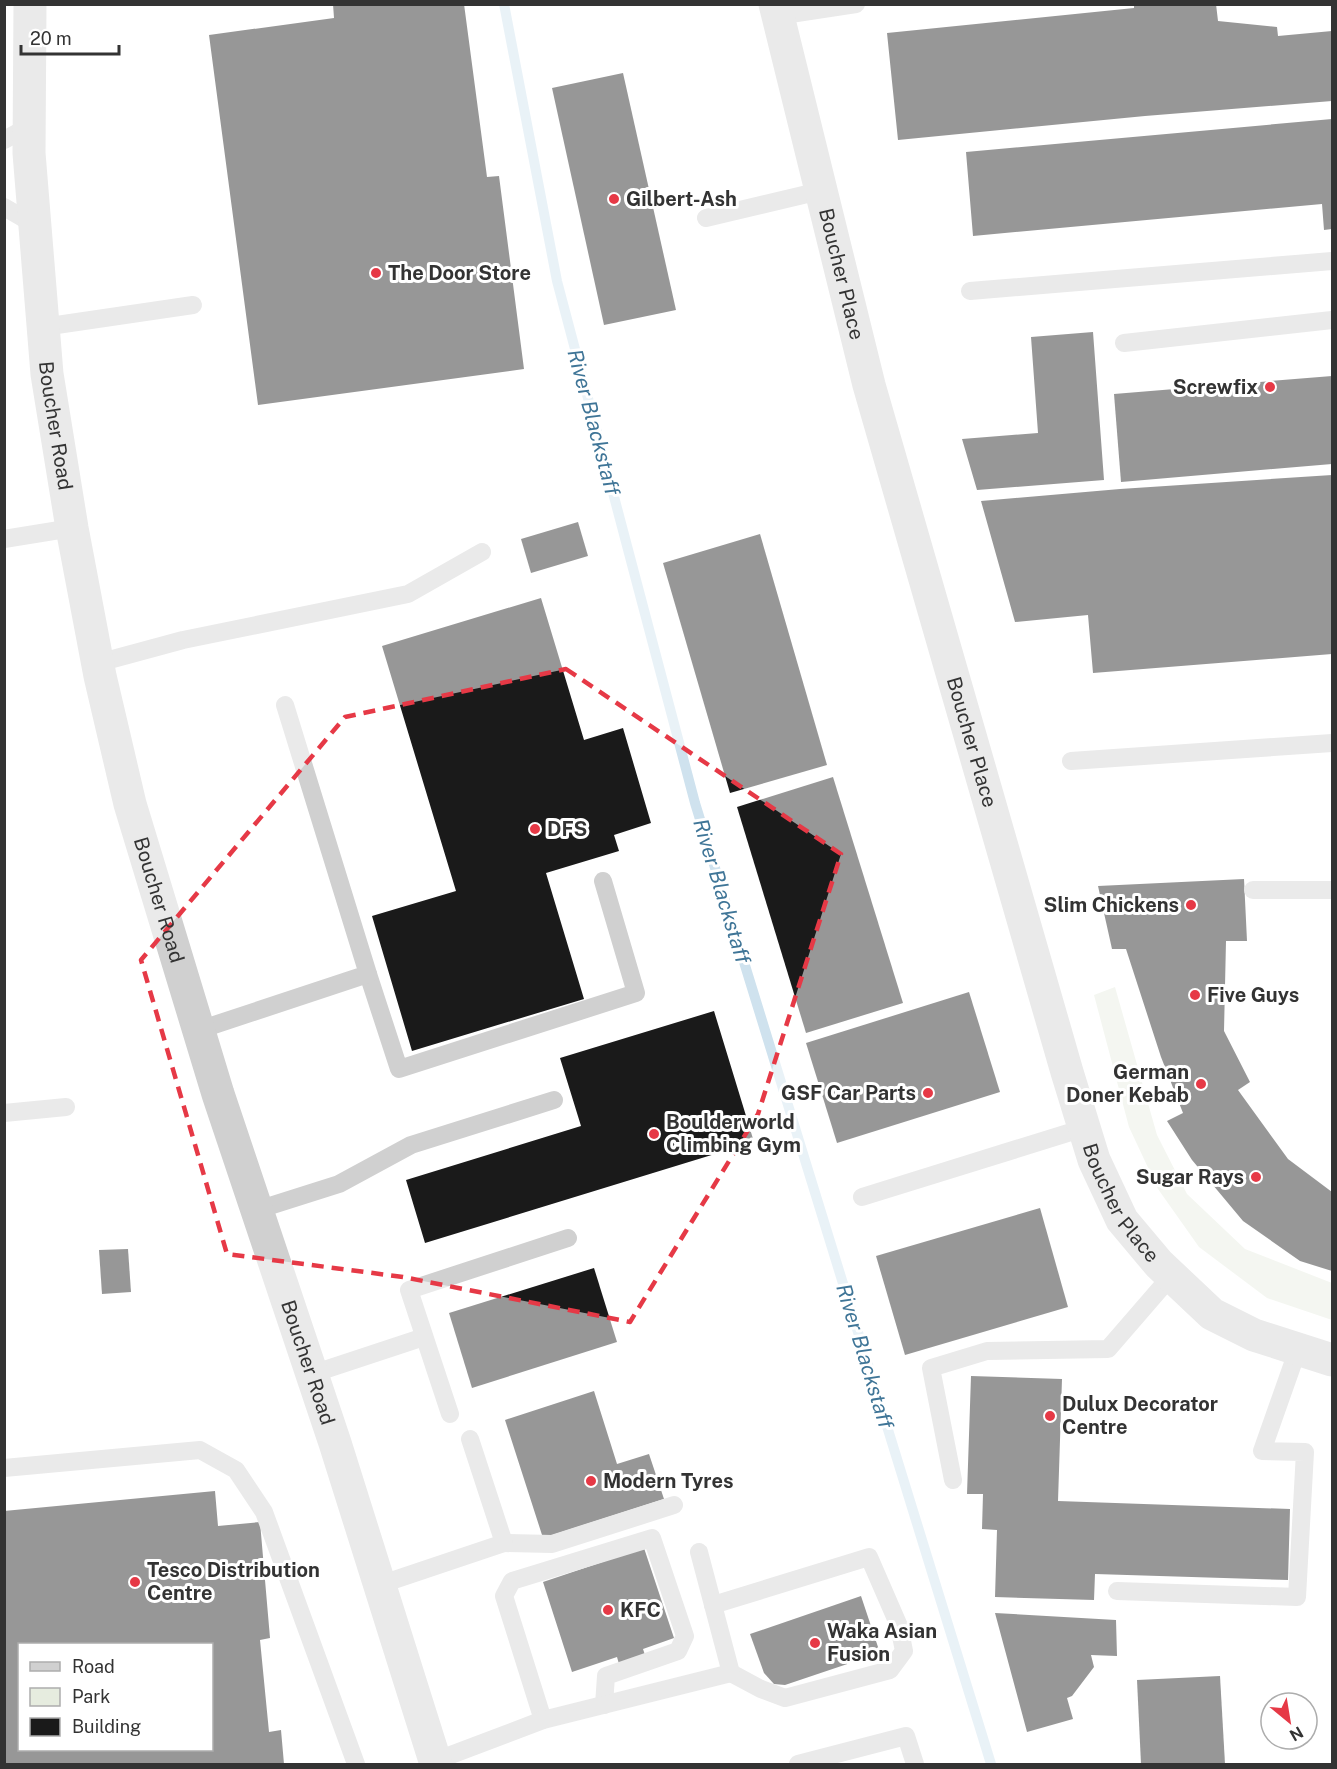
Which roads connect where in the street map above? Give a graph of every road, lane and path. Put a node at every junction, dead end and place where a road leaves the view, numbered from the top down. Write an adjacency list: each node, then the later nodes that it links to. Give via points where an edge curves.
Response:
1 (30, 4): 4 (street, Boucher Road)
2 (856, 4): 3 (lane)
3 (776, 10): 5 (street, Boucher Place)
4 (16, 134): 8 (street, Boucher Road, via 29,153)
5 (820, 191): 7 (lane); 30 (street, Boucher Place, via 872,397)
6 (4, 207): 8 (lane)
7 (706, 218)
8 (35, 225): 13 (street, Boucher Road)
9 (1332, 261): 10 (lane)
10 (970, 291)
11 (193, 305): 13 (lane)
12 (1332, 320): 14 (lane)
13 (43, 327): 15 (street, Boucher Road)
14 (1124, 343)
15 (72, 528): 16 (lane); 18 (street, Boucher Road)
16 (4, 539)
17 (482, 552): 18 (lane, via 408,594 183,640)
18 (98, 663): 26 (street, Boucher Road, via 130,804)
19 (285, 705): 25 (lane)
20 (1332, 743): 21 (lane)
21 (1071, 761)
22 (603, 881): 25 (lane, via 636,993 399,1070)
23 (1253, 890): 24 (lane)
24 (1332, 890)
25 (368, 974): 26 (lane)
26 (199, 1030): 32 (street, Boucher Road)
27 (554, 1100): 32 (lane, via 411,1145 339,1184)
28 (66, 1107): 29 (lane)
29 (4, 1113)
30 (1084, 1128): 31 (lane); 34 (street, Boucher Place, via 1122,1220)
31 (862, 1197)
32 (257, 1210): 38 (street, Boucher Road)
33 (568, 1238): 35 (lane, via 409,1290)
34 (1172, 1275): 36 (street, Boucher Place, via 1212,1314 1254,1335); 42 (lane, via 1108,1349 987,1351 931,1368)
35 (424, 1337): 38 (lane); 39 (lane)
36 (1298, 1349): 37 (street, Boucher Place); 47 (lane, via 1262,1451 1305,1452 1298,1597)
37 (1332, 1360)
38 (312, 1374): 46 (street, Boucher Road)
39 (450, 1414)
40 (470, 1439): 44 (lane)
41 (4, 1468): 53 (lane, via 200,1450 236,1470 264,1512)
42 (953, 1479)
43 (674, 1504): 44 (lane, via 552,1544)
44 (504, 1543): 46 (lane)
45 (699, 1552): 48 (lane)
46 (379, 1585): 52 (street, Boucher Road)
47 (1117, 1592)
48 (713, 1605): 49 (lane); 49 (lane, via 869,1557 899,1626 904,1652 890,1670 785,1698)
49 (731, 1673): 50 (lane)
50 (604, 1705): 51 (lane); 51 (lane, via 606,1676 678,1652 686,1636 652,1538 512,1581 504,1596)
51 (543, 1720): 52 (lane)
52 (435, 1763)
53 (356, 1764)
54 (798, 1764): 55 (lane, via 906,1736)
55 (915, 1764)

